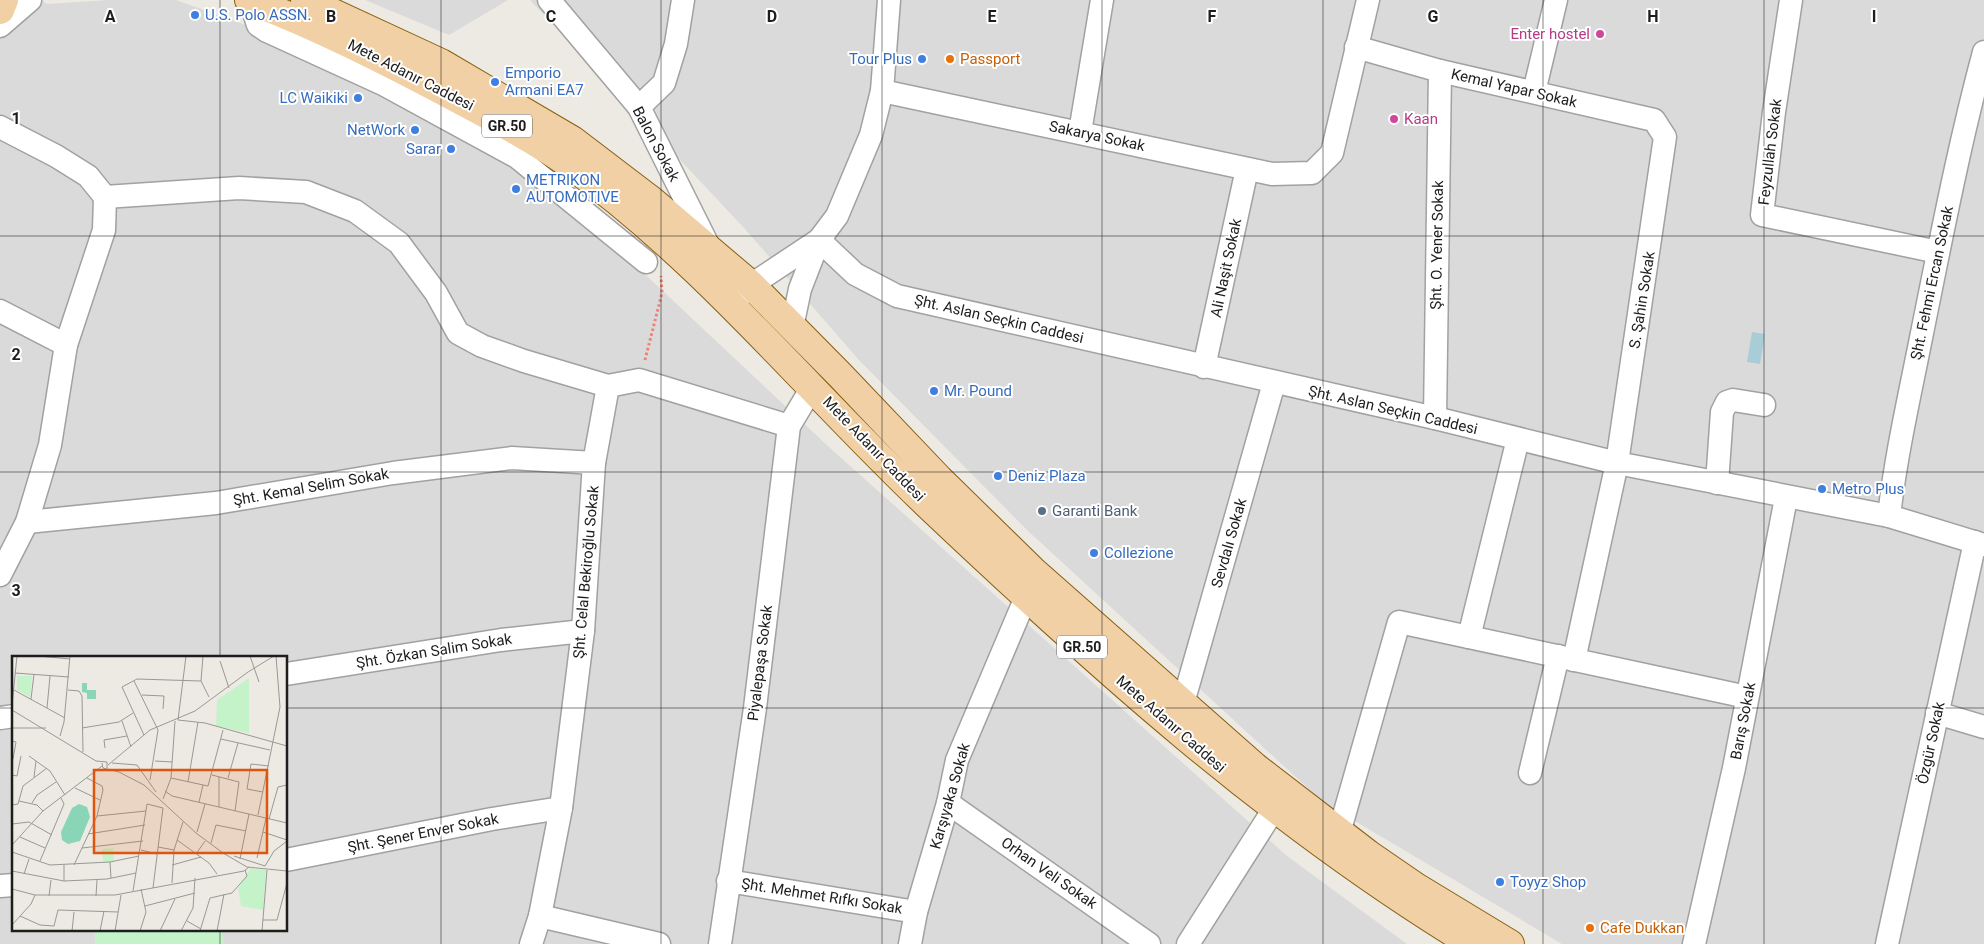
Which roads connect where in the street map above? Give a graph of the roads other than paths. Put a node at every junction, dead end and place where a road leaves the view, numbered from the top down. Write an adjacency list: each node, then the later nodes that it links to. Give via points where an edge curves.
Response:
1 (4, 0): 12 (main road)
2 (30, 0): 13 (street)
3 (250, 0): 23 (main road, Mete Adanır Caddesi / GR.50, via 372,53)
4 (305, 0): 27 (main road, Mete Adanır Caddesi / GR.50, via 441,63 572,140 652,201)
5 (549, 0): 19 (street, Balon Sokak)
6 (683, 0): 19 (street, via 676,44 664,83)
7 (889, 0): 17 (street)
8 (1102, 0): 21 (street)
9 (1368, 0): 14 (street)
10 (1556, 0): 18 (street)
11 (1791, 0): 28 (street, Feyzullah Sokak, via 1762,215)
12 (0, 10)
13 (0, 26)
14 (1356, 47): 16 (street, Kemal Yapar Sokak); 24 (street, Sakarya Sokak, via 1332,153 1312,173 1272,174)
15 (1984, 52): 28 (street, Şht. Fehmi Ercan Sokak, via 1968,110)
16 (1440, 71): 18 (street, Kemal Yapar Sokak); 40 (street, Şht. O. Yener Sokak)
17 (882, 91): 21 (street, Sakarya Sokak); 26 (street, via 871,135 853,181 837,216)
18 (1534, 92): 22 (street, Kemal Yapar Sokak, via 1654,120)
19 (639, 107): 27 (street, Balon Sokak)
20 (0, 127): 25 (street, via 88,176)
21 (1080, 132): 24 (street, Sakarya Sokak)
22 (1665, 136): 44 (street, S. Şahin Sokak)
23 (523, 147): 29 (street); 31 (main road, Mete Adanır Caddesi / GR.50, via 571,166 645,226)
24 (1247, 169): 35 (street, Ali Naşit Sokak)
25 (105, 196): 34 (street, via 104,230); 37 (street, via 239,188 306,192 355,211 399,242 436,293 458,333 515,358)
26 (819, 240): 30 (street); 33 (street, via 800,289); 35 (street, Şht. Aslan Seçkin Caddesi, via 855,274 897,296)
27 (710, 251): 30 (main road, Mete Adanır Caddesi / GR.50)
28 (1938, 252): 47 (street, Şht. Fehmi Ercan Sokak, via 1895,461)
29 (646, 262)
30 (751, 285): 31 (street); 33 (main road, Mete Adanır Caddesi / GR.50)
31 (731, 304): 38 (main road, Mete Adanır Caddesi / GR.50)
32 (0, 311): 34 (street)
33 (792, 328): 57 (main road, Mete Adanır Caddesi / GR.50, via 1033,571)
34 (66, 345): 48 (street, via 50,445)
35 (1204, 367): 36 (street, Şht. Aslan Seçkin Caddesi)
36 (1274, 383): 40 (street, Şht. Aslan Seçkin Caddesi); 57 (street, Sevdalı Sokak)
37 (608, 386): 41 (street, via 640,380); 43 (street, Şht. Celal Bekiroğlu Sokak)
38 (813, 386): 41 (street, Piyalepaşa Sokak); 51 (main road, Mete Adanır Caddesi / GR.50, via 922,499)
39 (1764, 405): 45 (street, via 1727,402 1722,412)
40 (1435, 418): 42 (street, Şht. Aslan Seçkin Caddesi)
41 (789, 426): 66 (street, Piyalepaşa Sokak, via 755,708)
42 (1518, 439): 44 (street, Şht. Aslan Seçkin Caddesi); 53 (street)
43 (594, 463): 48 (street, Şht. Kemal Selim Sokak, via 512,458 393,473 216,503); 52 (street, Şht. Celal Bekiroğlu Sokak)
44 (1617, 463): 45 (street, Şht. Aslan Seçkin Caddesi); 54 (street, S. Şahin Sokak)
45 (1718, 483): 46 (street, Şht. Aslan Seçkin Caddesi)
46 (1786, 498): 47 (street, Şht. Aslan Seçkin Caddesi); 56 (street, Barış Sokak)
47 (1889, 516): 49 (street, Şht. Aslan Seçkin Caddesi)
48 (27, 522): 50 (street)
49 (1980, 544): 58 (street, Özgür Sokak)
50 (0, 575)
51 (1026, 597): 61 (street, Karşıyaka Sokak, via 957,760); 63 (main road, Mete Adanır Caddesi / GR.50, via 1178,731)
52 (583, 631): 55 (street, Şht. Özkan Salim Sokak, via 501,640); 62 (street, Şht. Celal Bekiroğlu Sokak)
53 (1469, 637): 54 (street); 64 (street, via 1399,622)
54 (1566, 658): 56 (street); 60 (street, S. Şahin Sokak)
55 (288, 674)
56 (1747, 697): 77 (street, Barış Sokak)
57 (1183, 703): 64 (main road, Mete Adanır Caddesi / GR.50, via 1255,767)
58 (1937, 713): 59 (street); 78 (street, Özgür Sokak)
59 (1984, 727)
60 (1530, 773)
61 (948, 803): 67 (street, Karşıyaka Sokak); 73 (street, Orhan Veli Sokak)
62 (561, 808): 65 (street, Şht. Şener Enver Sokak, via 492,818); 68 (street, Şht. Celal Bekiroğlu Sokak)
63 (1274, 809): 74 (street); 75 (main road, Mete Adanır Caddesi / GR.50, via 1365,876)
64 (1339, 833): 76 (main road, Mete Adanır Caddesi / GR.50, via 1416,887)
65 (288, 860)
66 (728, 881): 67 (street, Şht. Mehmet Rıfkı Sokak); 71 (street, Piyalepaşa Sokak)
67 (916, 912): 72 (street, Karşıyaka Sokak)
68 (540, 916): 69 (street, Şht. Celal Bekiroğlu Sokak); 70 (street)
69 (531, 944)
70 (659, 944)
71 (720, 944)
72 (910, 944)
73 (1150, 944)
74 (1188, 944)
75 (1472, 944)
76 (1510, 944)
77 (1694, 944)
78 (1887, 944)

